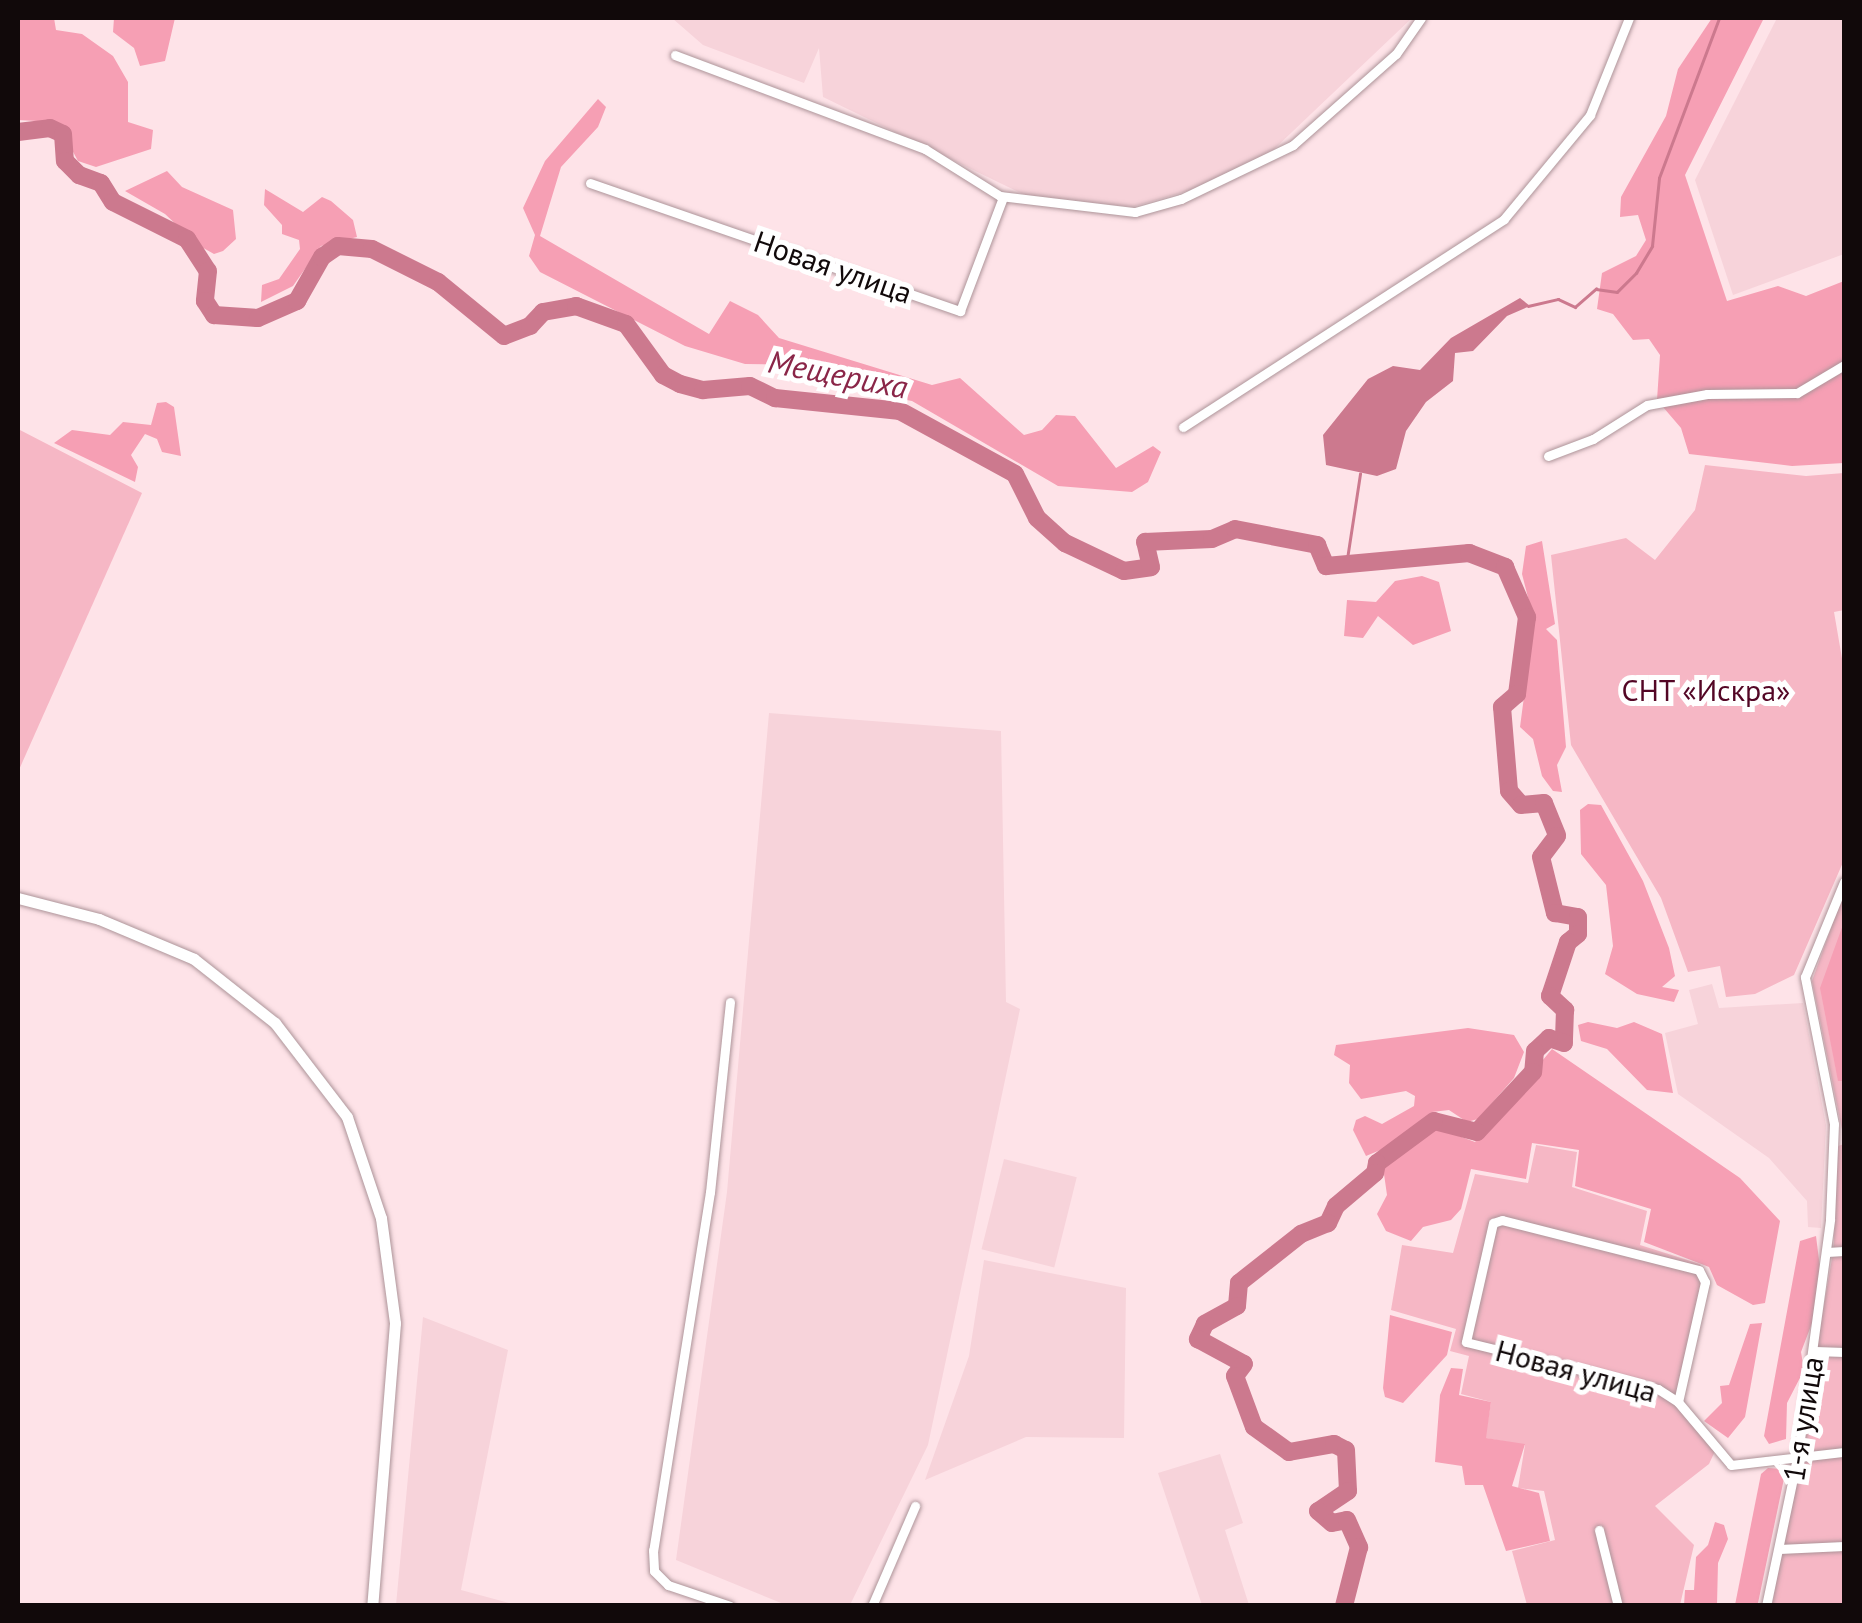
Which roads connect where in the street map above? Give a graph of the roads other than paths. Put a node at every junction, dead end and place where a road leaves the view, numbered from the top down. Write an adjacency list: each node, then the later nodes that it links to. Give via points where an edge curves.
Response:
1 (1421, 18): 5 (street, via 1396,54 1293,145 1181,200 1134,212)
2 (1629, 18): 7 (street, via 1590,116 1504,218)
3 (675, 55): 5 (street, via 924,149)
4 (590, 183): 5 (street, Новая улица, via 960,312)
5 (1003, 197)
6 (1844, 365): 8 (street, via 1797,393 1708,394 1647,406)
7 (1182, 427)
8 (1548, 456)
9 (1844, 882): 13 (street, 1-я улица, via 1805,977 1834,1124)
10 (18, 898): 23 (street, via 99,920 194,959 274,1023 347,1117 381,1218 394,1323)
11 (730, 1002): 24 (street, via 710,1192 654,1570 668,1586)
12 (1844, 1251): 13 (street)
13 (1828, 1252): 14 (street, 1-я улица)
14 (1814, 1351): 15 (street); 18 (street, 1-я улица)
15 (1844, 1352)
16 (1678, 1402): 16 (street, Новая улица, via 1631,1381 1466,1342 1493,1223 1699,1270 1705,1282); 18 (street, Новая улица, via 1731,1465)
17 (1844, 1452): 18 (street)
18 (1798, 1454): 22 (street, 1-я улица)
19 (915, 1506): 25 (street)
20 (1599, 1530): 26 (street)
21 (1844, 1546): 22 (street)
22 (1780, 1550): 27 (street, 1-я улица)
23 (372, 1606)
24 (730, 1606)
25 (872, 1606)
26 (1618, 1606)
27 (1766, 1606)

